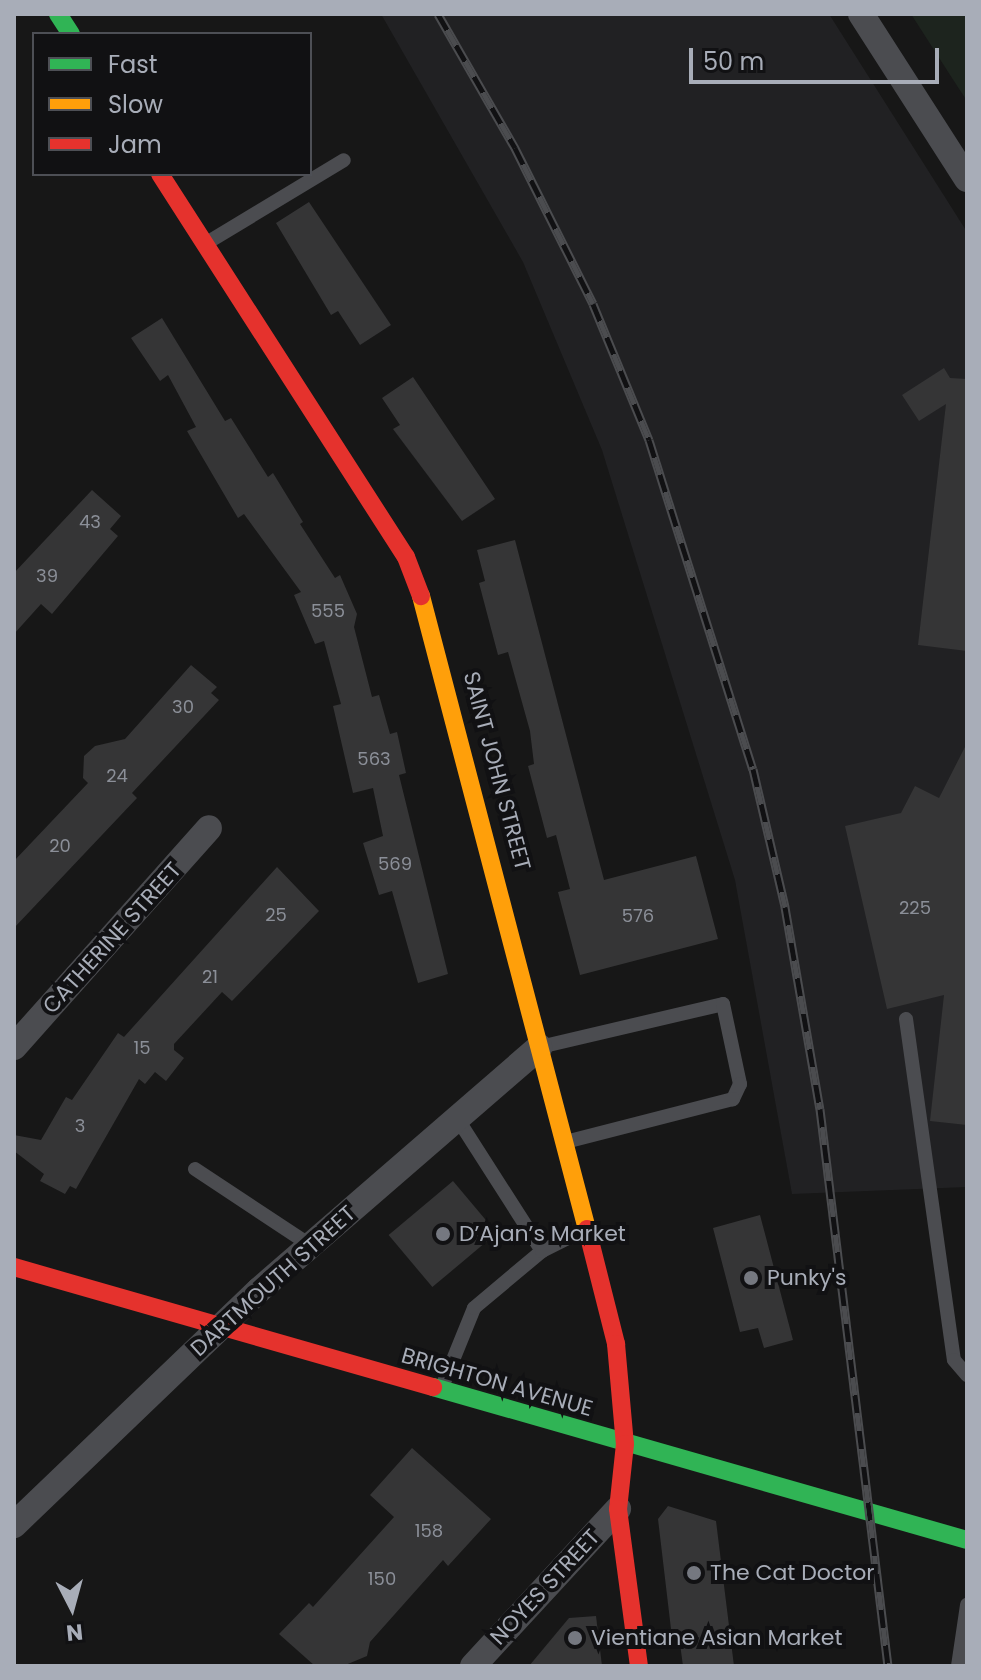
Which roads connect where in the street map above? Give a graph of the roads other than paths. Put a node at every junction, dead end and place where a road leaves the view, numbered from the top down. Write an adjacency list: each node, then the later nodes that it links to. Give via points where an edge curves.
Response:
1 (58, 14): 3 (main road)
2 (861, 14): 6 (street)
3 (70, 32)
4 (344, 160): 7 (lane)
5 (161, 176): 7 (main road, SAINT JOHN STREET)
6 (967, 179)
7 (205, 244): 11 (main road, SAINT JOHN STREET, via 406,557 453,695)
8 (209, 828): 10 (street, CATHERINE STREET)
9 (906, 1019): 20 (lane, via 954,1360)
10 (14, 1047)
11 (540, 1047): 12 (street, DARTMOUTH STREET); 13 (main road, SAINT JOHN STREET); 13 (lane, via 723,1004 740,1084 733,1099)
12 (457, 1118): 16 (street, DARTMOUTH STREET); 17 (lane)
13 (565, 1142): 15 (main road, SAINT JOHN STREET)
14 (195, 1169): 16 (lane)
15 (588, 1228): 17 (lane); 22 (main road, SAINT JOHN STREET, via 616,1344)
16 (310, 1245): 19 (street, DARTMOUTH STREET)
17 (542, 1251): 21 (lane, via 474,1308)
18 (14, 1267): 19 (main road, BRIGHTON AVENUE)
19 (221, 1328): 21 (main road, BRIGHTON AVENUE); 24 (street, DARTMOUTH STREET)
20 (967, 1375)
21 (441, 1391): 22 (main road, BRIGHTON AVENUE)
22 (625, 1444): 23 (main road, SAINT JOHN STREET); 25 (main road, BRIGHTON AVENUE)
23 (618, 1509): 29 (street, NOYES STREET); 30 (main road, SAINT JOHN STREET)
24 (14, 1525)
25 (967, 1540)
26 (967, 1605): 27 (lane)
27 (964, 1630): 28 (lane)
28 (961, 1664)
29 (473, 1666)
30 (639, 1666)

